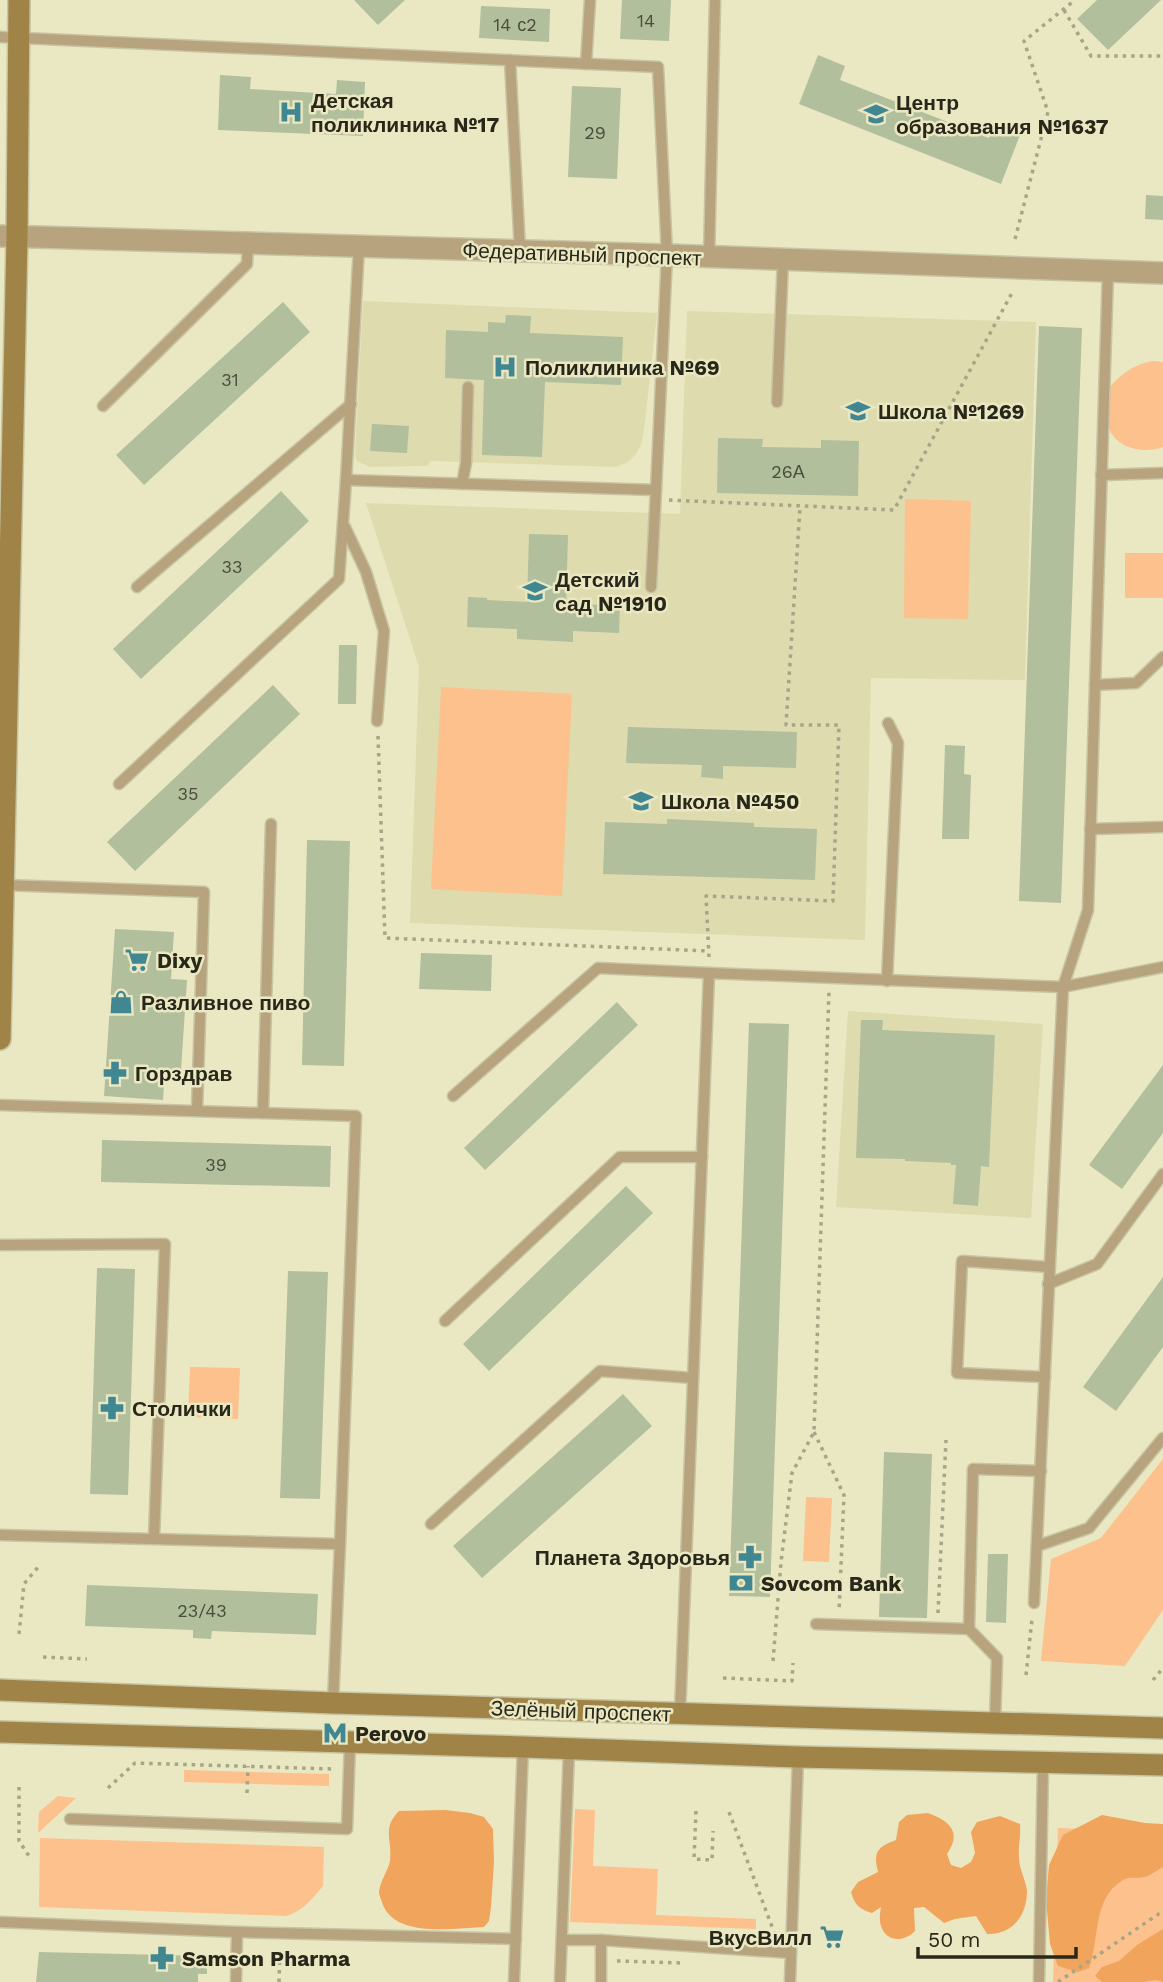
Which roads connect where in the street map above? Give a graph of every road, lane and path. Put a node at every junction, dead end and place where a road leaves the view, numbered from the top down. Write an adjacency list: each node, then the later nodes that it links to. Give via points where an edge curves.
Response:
1 (19, 0): 6 (main road)
2 (590, 0): 9 (lane)
3 (715, 0): 16 (lane)
4 (1075, 0): 5 (path)
5 (1064, 10): 7 (path, via 1091,56); 11 (path, via 1024,41 1048,112)
6 (9, 38): 8 (lane); 10 (main road)
7 (1163, 56)
8 (510, 60): 9 (lane); 14 (lane)
9 (586, 64): 15 (lane, via 658,67)
10 (8, 236): 12 (street, Федеративный проспект); 30 (main road)
11 (1015, 239)
12 (248, 243): 13 (street, Федеративный проспект); 24 (lane, via 247,264)
13 (359, 246): 14 (street, Федеративный проспект); 23 (lane)
14 (520, 251): 15 (street, Федеративный проспект)
15 (667, 255): 16 (street, Федеративный проспект); 29 (lane)
16 (709, 258): 17 (street, Федеративный проспект)
17 (783, 260): 18 (street, Федеративный проспект); 22 (lane)
18 (1108, 271): 19 (street, Федеративный проспект); 26 (lane)
19 (1163, 273)
20 (1013, 291): 31 (path, via 894,510)
21 (468, 387): 28 (lane)
22 (777, 402)
23 (351, 404): 27 (lane); 33 (lane)
24 (103, 406)
25 (1163, 473): 26 (lane)
26 (1101, 475): 36 (lane)
27 (346, 480): 28 (lane); 32 (lane)
28 (462, 484): 29 (lane)
29 (656, 495): 31 (path); 34 (lane)
30 (6, 497): 43 (main road)
31 (800, 507): 44 (path, via 786,724 839,725 833,901 706,896)
32 (344, 525): 37 (lane, via 366,572 384,631); 39 (lane, via 339,579)
33 (137, 587)
34 (651, 587)
35 (1163, 657): 36 (lane, via 1136,683)
36 (1095, 685): 42 (lane)
37 (377, 720): 44 (path, via 385,938)
38 (888, 723): 48 (lane, via 898,743)
39 (120, 784)
40 (271, 824): 54 (lane)
41 (1163, 827): 42 (lane)
42 (1090, 829): 49 (lane, via 1088,910)
43 (3, 885): 50 (main road); 53 (lane, via 204,892)
44 (709, 951): 46 (path)
45 (1163, 967): 49 (lane)
46 (709, 973): 47 (lane); 51 (lane, via 598,968); 55 (lane)
47 (829, 978): 48 (lane); 63 (path)
48 (887, 981): 49 (lane)
49 (1063, 987): 58 (lane)
50 (0, 1039)
51 (453, 1096)
52 (0, 1105): 53 (lane)
53 (197, 1111): 54 (lane)
54 (263, 1113): 70 (lane, via 356,1116)
55 (702, 1157): 60 (lane, via 621,1157); 62 (lane)
56 (1163, 1174): 59 (lane, via 1097,1264)
57 (0, 1245): 69 (lane, via 164,1244)
58 (1049, 1267): 59 (lane); 61 (lane, via 962,1261 957,1373)
59 (1048, 1284): 61 (lane)
60 (445, 1321)
61 (1045, 1377): 66 (lane)
62 (693, 1378): 67 (lane, via 600,1371); 89 (lane)
63 (814, 1432): 75 (path, via 844,1495); 81 (path, via 792,1473)
64 (1163, 1438): 71 (lane, via 1089,1528)
65 (946, 1440): 76 (path)
66 (1041, 1471): 71 (lane); 77 (lane, via 973,1469)
67 (430, 1524)
68 (0, 1535): 69 (lane)
69 (154, 1539): 70 (lane)
70 (340, 1544): 88 (lane)
71 (1037, 1546): 73 (lane)
72 (39, 1566): 78 (path, via 24,1584)
73 (1034, 1603): 84 (path)
74 (816, 1624): 75 (lane)
75 (839, 1625): 76 (lane)
76 (937, 1628): 77 (lane)
77 (969, 1629): 90 (lane, via 997,1658)
78 (19, 1634)
79 (43, 1657): 80 (path)
80 (87, 1659)
81 (772, 1661)
82 (793, 1663): 85 (path, via 792,1681)
83 (1163, 1668): 86 (path)
84 (1026, 1675)
85 (723, 1678)
86 (1153, 1680)
87 (0, 1690): 88 (main road, Зелёный проспект)
88 (333, 1703): 89 (main road, Зелёный проспект)
89 (680, 1714): 90 (main road, Зелёный проспект)
90 (995, 1723): 91 (main road, Зелёный проспект)
91 (1163, 1728)
92 (0, 1732): 93 (main road, Зелёный проспект)
93 (350, 1742): 94 (main road, Зелёный проспект); 100 (lane)
94 (523, 1747): 95 (main road, Зелёный проспект); 113 (lane)
95 (569, 1749): 96 (main road, Зелёный проспект); 114 (lane)
96 (798, 1757): 97 (main road, Зелёный проспект); 117 (lane)
97 (1043, 1764): 98 (main road, Зелёный проспект); 124 (lane)
98 (1163, 1765)
99 (248, 1766): 100 (path); 102 (path, via 135,1763); 103 (path)
100 (349, 1770): 106 (lane, via 347,1829)
101 (19, 1787): 108 (path, via 19,1841)
102 (108, 1788)
103 (247, 1793)
104 (696, 1811): 107 (path, via 694,1859 712,1860)
105 (729, 1812): 116 (path)
106 (70, 1819)
107 (713, 1831)
108 (29, 1856)
109 (1163, 1911): 125 (path)
110 (0, 1922): 111 (lane)
111 (237, 1932): 112 (lane); 118 (lane)
112 (280, 1933): 113 (lane); 119 (path)
113 (516, 1939): 120 (lane)
114 (562, 1940): 115 (lane); 121 (lane)
115 (601, 1940): 117 (lane); 122 (lane)
116 (778, 1940)
117 (791, 1953): 123 (lane)
118 (236, 1982)
119 (279, 1982)
120 (514, 1982)
121 (560, 1982)
122 (601, 1982)
123 (790, 1982)
124 (1039, 1982)
125 (1058, 1982)

